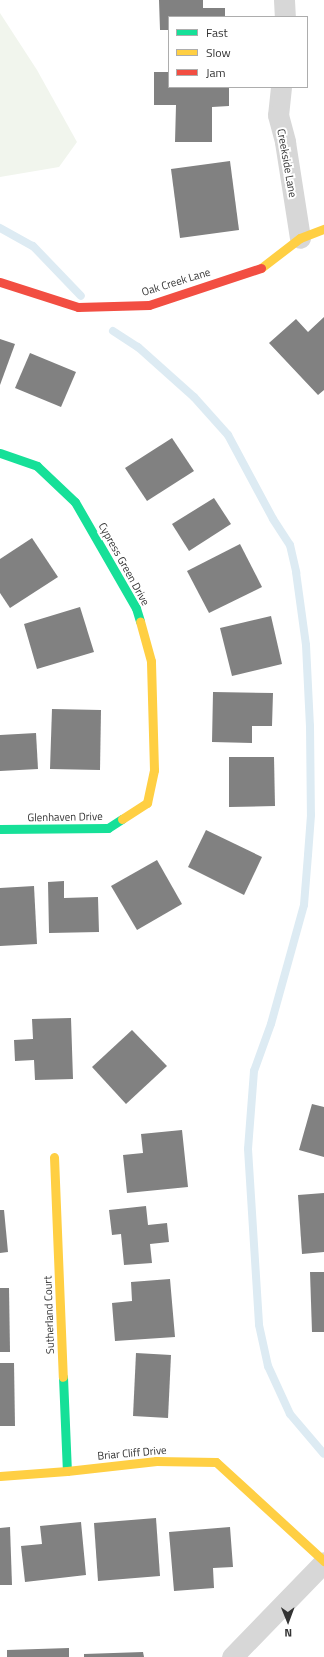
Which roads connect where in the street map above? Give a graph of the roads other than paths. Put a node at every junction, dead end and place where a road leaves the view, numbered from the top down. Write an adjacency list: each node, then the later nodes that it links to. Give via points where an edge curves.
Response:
1 (284, 0): 2 (street)
2 (285, 16)
3 (281, 88): 5 (street, Creekside Lane, via 278,115 285,142)
4 (324, 229): 5 (street, Oak Creek Lane)
5 (300, 238): 6 (street, Oak Creek Lane, via 264,267 149,305 78,307)
6 (0, 282)
7 (0, 453): 8 (street, Cypress Green Drive, via 37,466 75,502 136,608 151,662 154,770)
8 (147, 803): 9 (street, Glenhaven Drive, via 108,828)
9 (0, 829)
10 (54, 1157): 11 (street, Sutherland Court)
11 (67, 1471): 12 (street, Briar Cliff Drive); 13 (street, Briar Cliff Drive, via 156,1461 216,1462)
12 (0, 1476)
13 (324, 1562): 14 (street)
14 (232, 1657)

